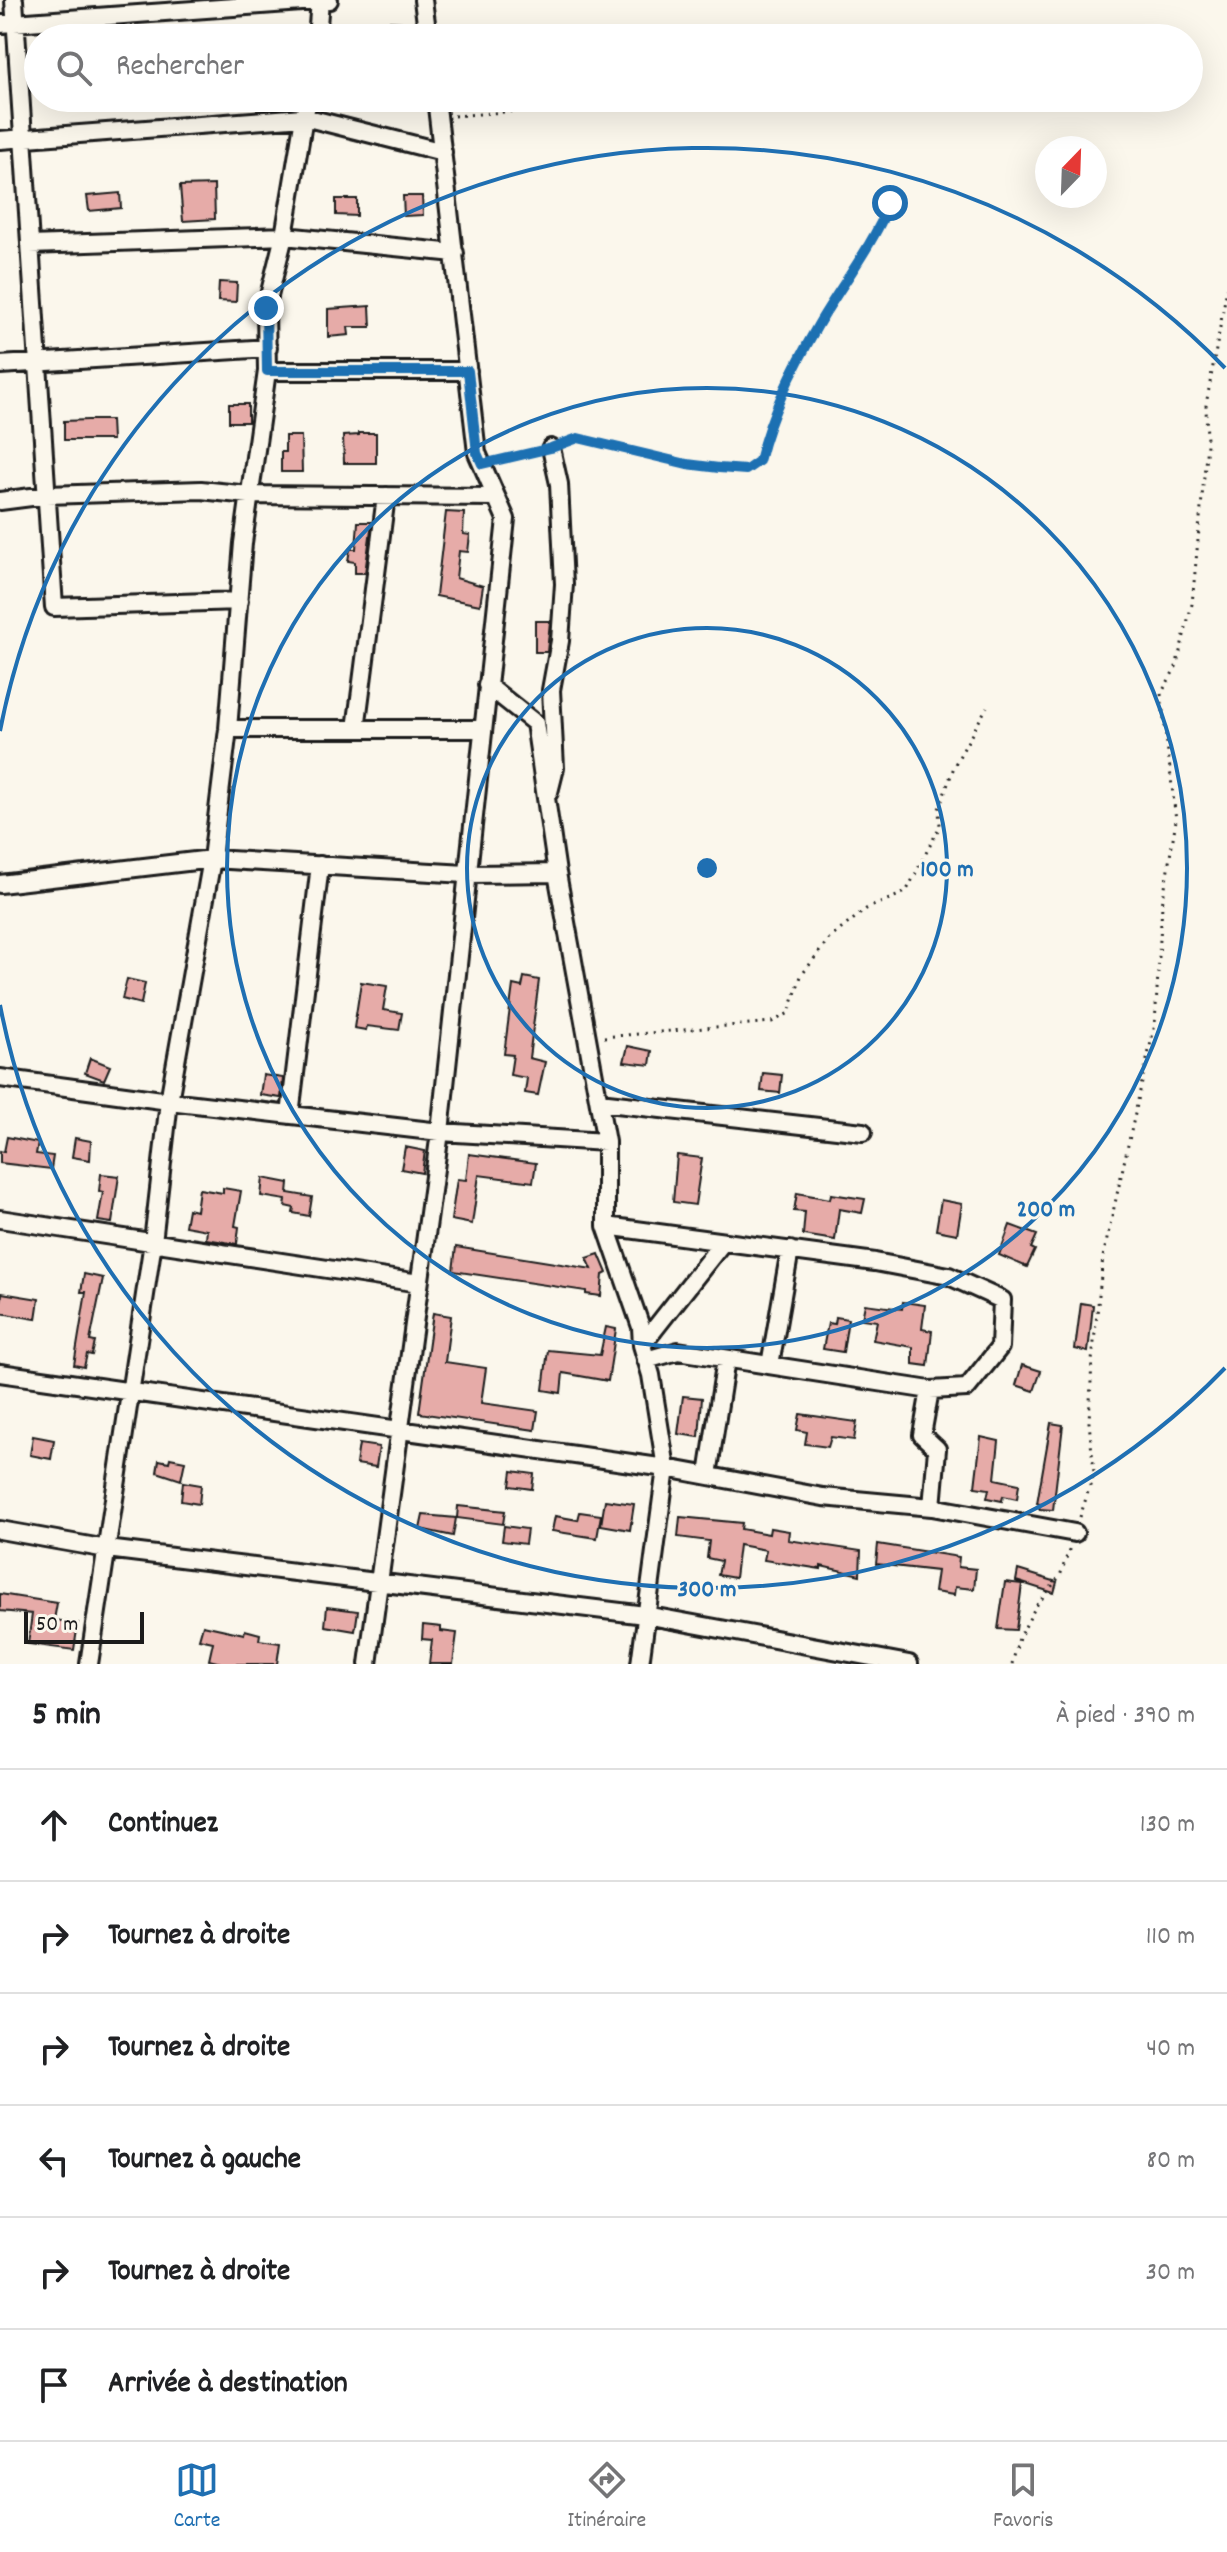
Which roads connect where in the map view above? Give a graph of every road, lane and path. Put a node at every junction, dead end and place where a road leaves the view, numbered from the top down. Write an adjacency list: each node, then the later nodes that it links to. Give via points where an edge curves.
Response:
1 (14, 0): 6 (street)
2 (320, 0): 3 (street); 5 (street); 7 (street)
3 (329, 0)
4 (423, 0): 8 (street)
5 (247, 3): 6 (street)
6 (8, 24): 14 (street)
7 (318, 24)
8 (426, 24)
9 (305, 112): 12 (street)
10 (438, 112): 13 (street)
11 (504, 112): 13 (path)
12 (304, 117): 14 (street); 16 (street); 18 (street)
13 (439, 117): 16 (street)
14 (24, 139): 15 (street); 19 (street)
15 (0, 140)
16 (443, 152): 20 (street)
17 (890, 203): 27 (path, via 877,234 781,393 759,461 746,470 687,464 578,438)
18 (284, 236): 19 (street); 20 (street); 22 (street, via 266,308)
19 (30, 245): 23 (street)
20 (455, 253): 26 (street)
21 (1227, 288): 71 (path, via 1206,405 1192,604 1176,667 1161,694 1176,820 1162,905 1155,1024 1103,1257 1089,1422 1094,1473)
22 (268, 348): 23 (street); 25 (street)
23 (38, 364): 24 (street); 29 (street)
24 (0, 365)
25 (267, 371): 26 (street); 30 (street)
26 (468, 371): 28 (street)
27 (551, 448): 28 (path); 40 (street, via 559,484 564,584 551,690 555,768)
28 (482, 464): 32 (street)
29 (47, 495): 30 (street, via 201,490); 33 (street); 34 (street, via 54,607)
30 (249, 495): 31 (street); 34 (street)
31 (386, 496): 32 (street); 38 (street)
32 (496, 497): 35 (street, via 506,519)
33 (0, 501)
34 (239, 601): 37 (street)
35 (487, 685): 39 (street); 40 (street, via 535,723)
36 (987, 707): 46 (path, via 955,764 939,809 940,826 906,892 866,909 829,939 801,976 789,1013 772,1022)
37 (228, 729): 38 (street); 41 (street)
38 (356, 729): 39 (street)
39 (482, 729): 44 (street)
40 (546, 803): 43 (street)
41 (212, 859): 42 (street); 45 (street); 48 (street)
42 (320, 865): 44 (street); 50 (street)
43 (557, 873): 44 (street); 46 (street)
44 (466, 874): 51 (street)
45 (0, 884)
46 (589, 1038): 49 (street)
47 (0, 1078): 48 (street)
48 (169, 1101): 50 (street); 56 (street)
49 (599, 1102): 52 (street); 53 (street)
50 (290, 1115): 51 (street)
51 (440, 1132): 53 (street); 59 (street)
52 (863, 1132)
53 (606, 1142): 55 (street)
54 (0, 1219): 56 (street)
55 (606, 1226): 57 (street); 60 (street, via 641,1327)
56 (153, 1242): 59 (street); 65 (street)
57 (723, 1242): 58 (street); 60 (street)
58 (790, 1250): 62 (street); 64 (street, via 949,1276 1002,1300 1000,1347 967,1388)
59 (419, 1283): 66 (street)
60 (644, 1352): 61 (street); 67 (street)
61 (726, 1359): 62 (street); 68 (street)
62 (770, 1365): 64 (street)
63 (0, 1373): 65 (street)
64 (930, 1390): 69 (street, via 922,1435 937,1449)
65 (131, 1391): 66 (street); 72 (street)
66 (399, 1430): 67 (street); 73 (street)
67 (666, 1468): 68 (street); 74 (street)
68 (708, 1475): 69 (street, via 823,1497)
69 (932, 1507): 71 (street)
70 (0, 1530): 72 (street)
71 (1075, 1533): 79 (path, via 1060,1576 1036,1606)
72 (107, 1549): 73 (street); 75 (street)
73 (379, 1582): 74 (street); 76 (street)
74 (645, 1615): 77 (street); 78 (street)
75 (89, 1664)
76 (368, 1664)
77 (640, 1664)
78 (909, 1664)
79 (1012, 1664)

